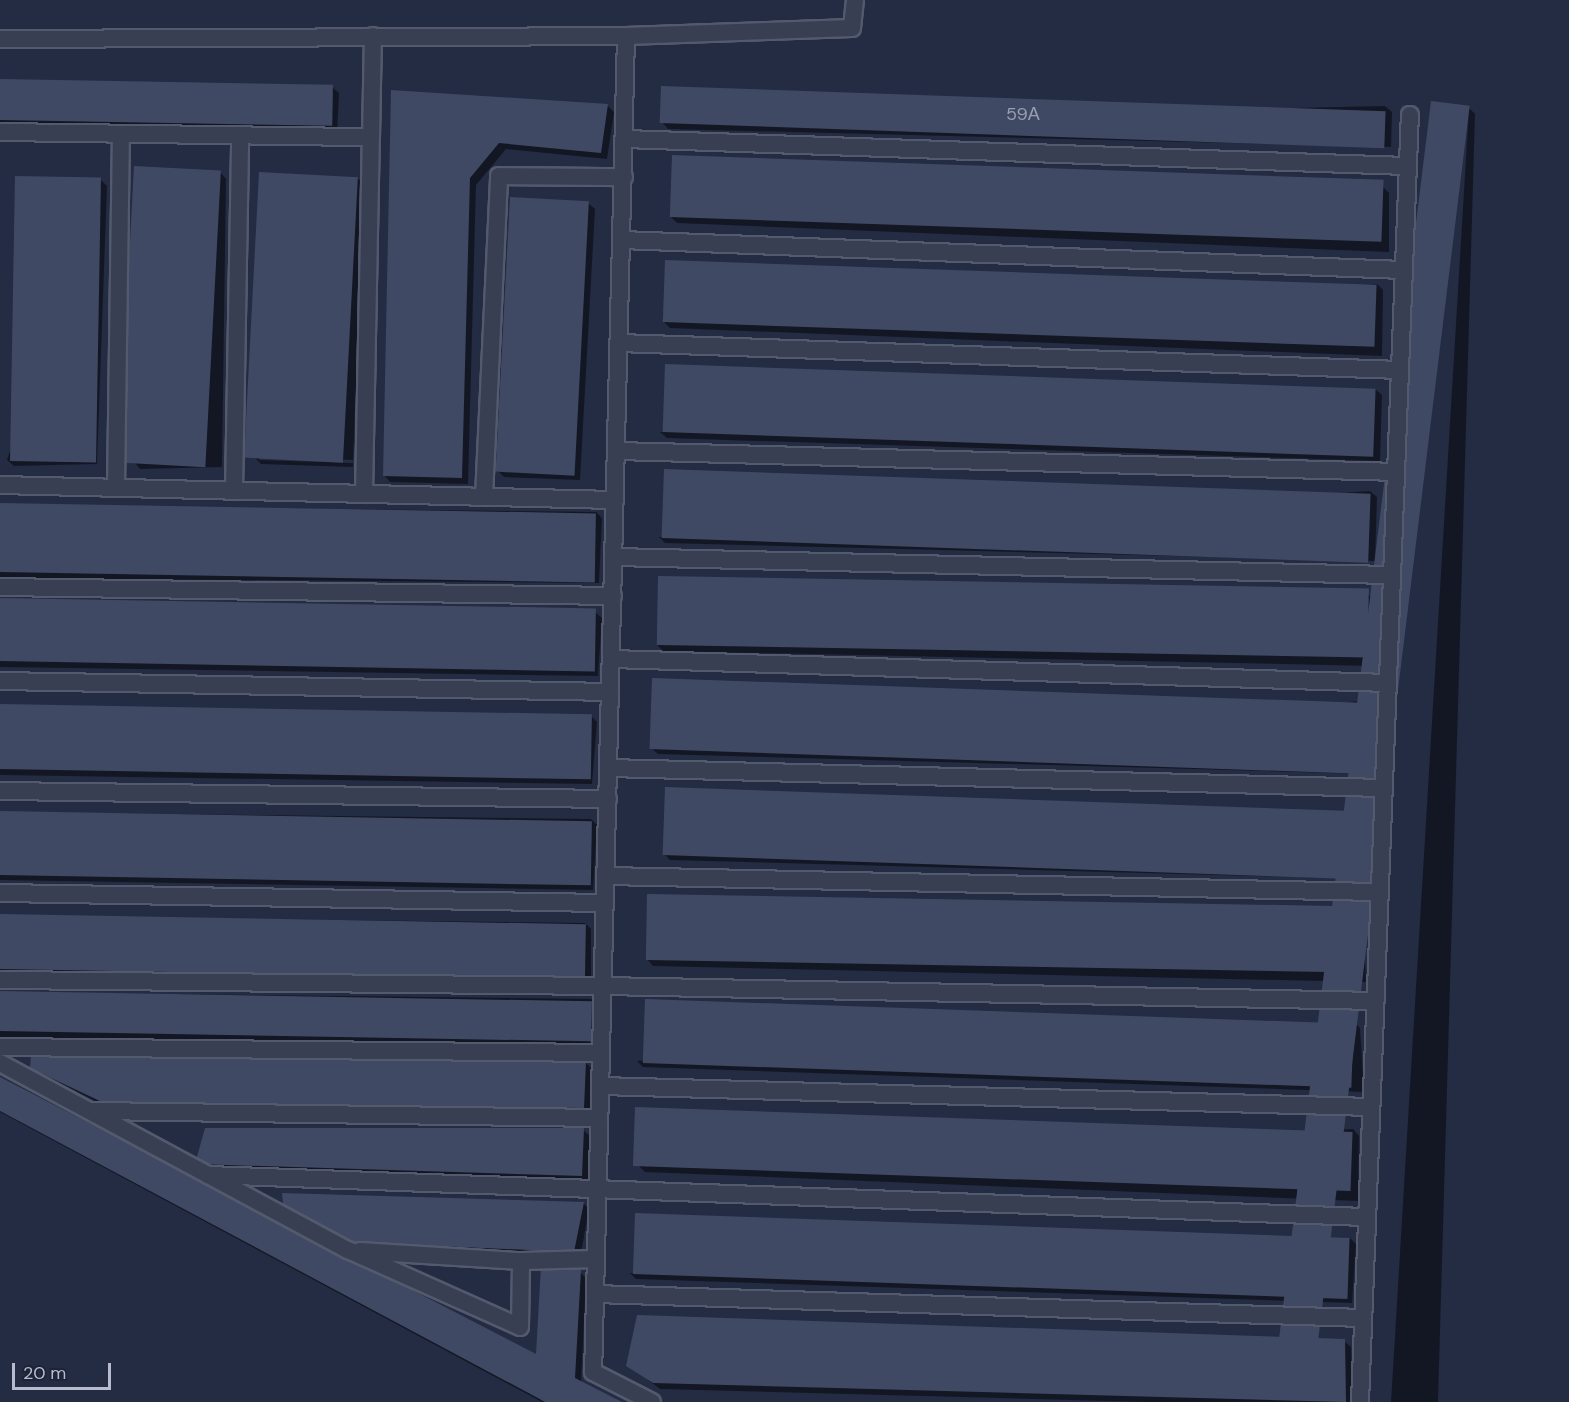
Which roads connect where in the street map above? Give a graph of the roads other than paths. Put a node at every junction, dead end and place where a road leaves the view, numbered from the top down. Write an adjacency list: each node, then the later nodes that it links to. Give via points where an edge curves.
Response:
1 (855, 0): 3 (lane, via 852,28)
2 (373, 36): 3 (lane); 4 (lane); 9 (lane)
3 (626, 36): 10 (lane)
4 (0, 39)
5 (1410, 115): 11 (lane)
6 (0, 132): 7 (lane)
7 (121, 134): 8 (lane); 20 (lane)
8 (240, 136): 9 (lane); 21 (lane)
9 (371, 137): 22 (lane)
10 (625, 139): 11 (lane); 12 (lane)
11 (1407, 166): 14 (lane)
12 (624, 177): 13 (lane); 23 (lane, via 499,176)
13 (622, 240): 14 (lane); 15 (lane)
14 (1403, 270): 16 (lane)
15 (619, 343): 16 (lane); 17 (lane)
16 (1400, 370): 18 (lane)
17 (617, 451): 18 (lane); 24 (lane)
18 (1395, 472): 26 (lane)
19 (0, 485): 20 (lane)
20 (116, 488): 21 (lane)
21 (234, 491): 22 (lane)
22 (364, 494): 23 (lane)
23 (484, 497): 24 (lane)
24 (615, 500): 25 (lane)
25 (614, 557): 26 (lane); 28 (lane)
26 (1392, 575): 31 (lane)
27 (0, 587): 28 (lane)
28 (613, 596): 29 (lane)
29 (611, 659): 31 (lane); 32 (lane)
30 (0, 681): 32 (lane)
31 (1388, 683): 34 (lane)
32 (610, 692): 33 (lane)
33 (608, 768): 34 (lane); 36 (lane)
34 (1383, 788): 38 (lane)
35 (0, 791): 36 (lane)
36 (608, 799): 37 (lane)
37 (606, 876): 38 (lane); 40 (lane)
38 (1379, 892): 43 (lane)
39 (0, 893): 40 (lane)
40 (605, 903): 42 (lane)
41 (0, 980): 42 (lane)
42 (603, 986): 43 (lane); 45 (lane)
43 (1375, 1001): 48 (lane)
44 (0, 1047): 45 (lane)
45 (601, 1053): 47 (lane)
46 (0, 1063): 49 (lane)
47 (600, 1086): 48 (lane); 50 (lane)
48 (1371, 1107): 53 (lane)
49 (90, 1111): 50 (lane); 51 (lane)
50 (599, 1118): 52 (lane)
51 (208, 1175): 52 (lane); 54 (lane)
52 (597, 1192): 53 (lane); 55 (lane)
53 (1367, 1217): 58 (lane)
54 (348, 1250): 56 (lane); 56 (lane, via 520,1327)
55 (595, 1259): 56 (lane); 57 (lane)
56 (521, 1261)
57 (594, 1294): 58 (lane); 59 (lane, via 593,1372)
58 (1363, 1318): 60 (lane)
59 (652, 1402)
60 (1360, 1402)

